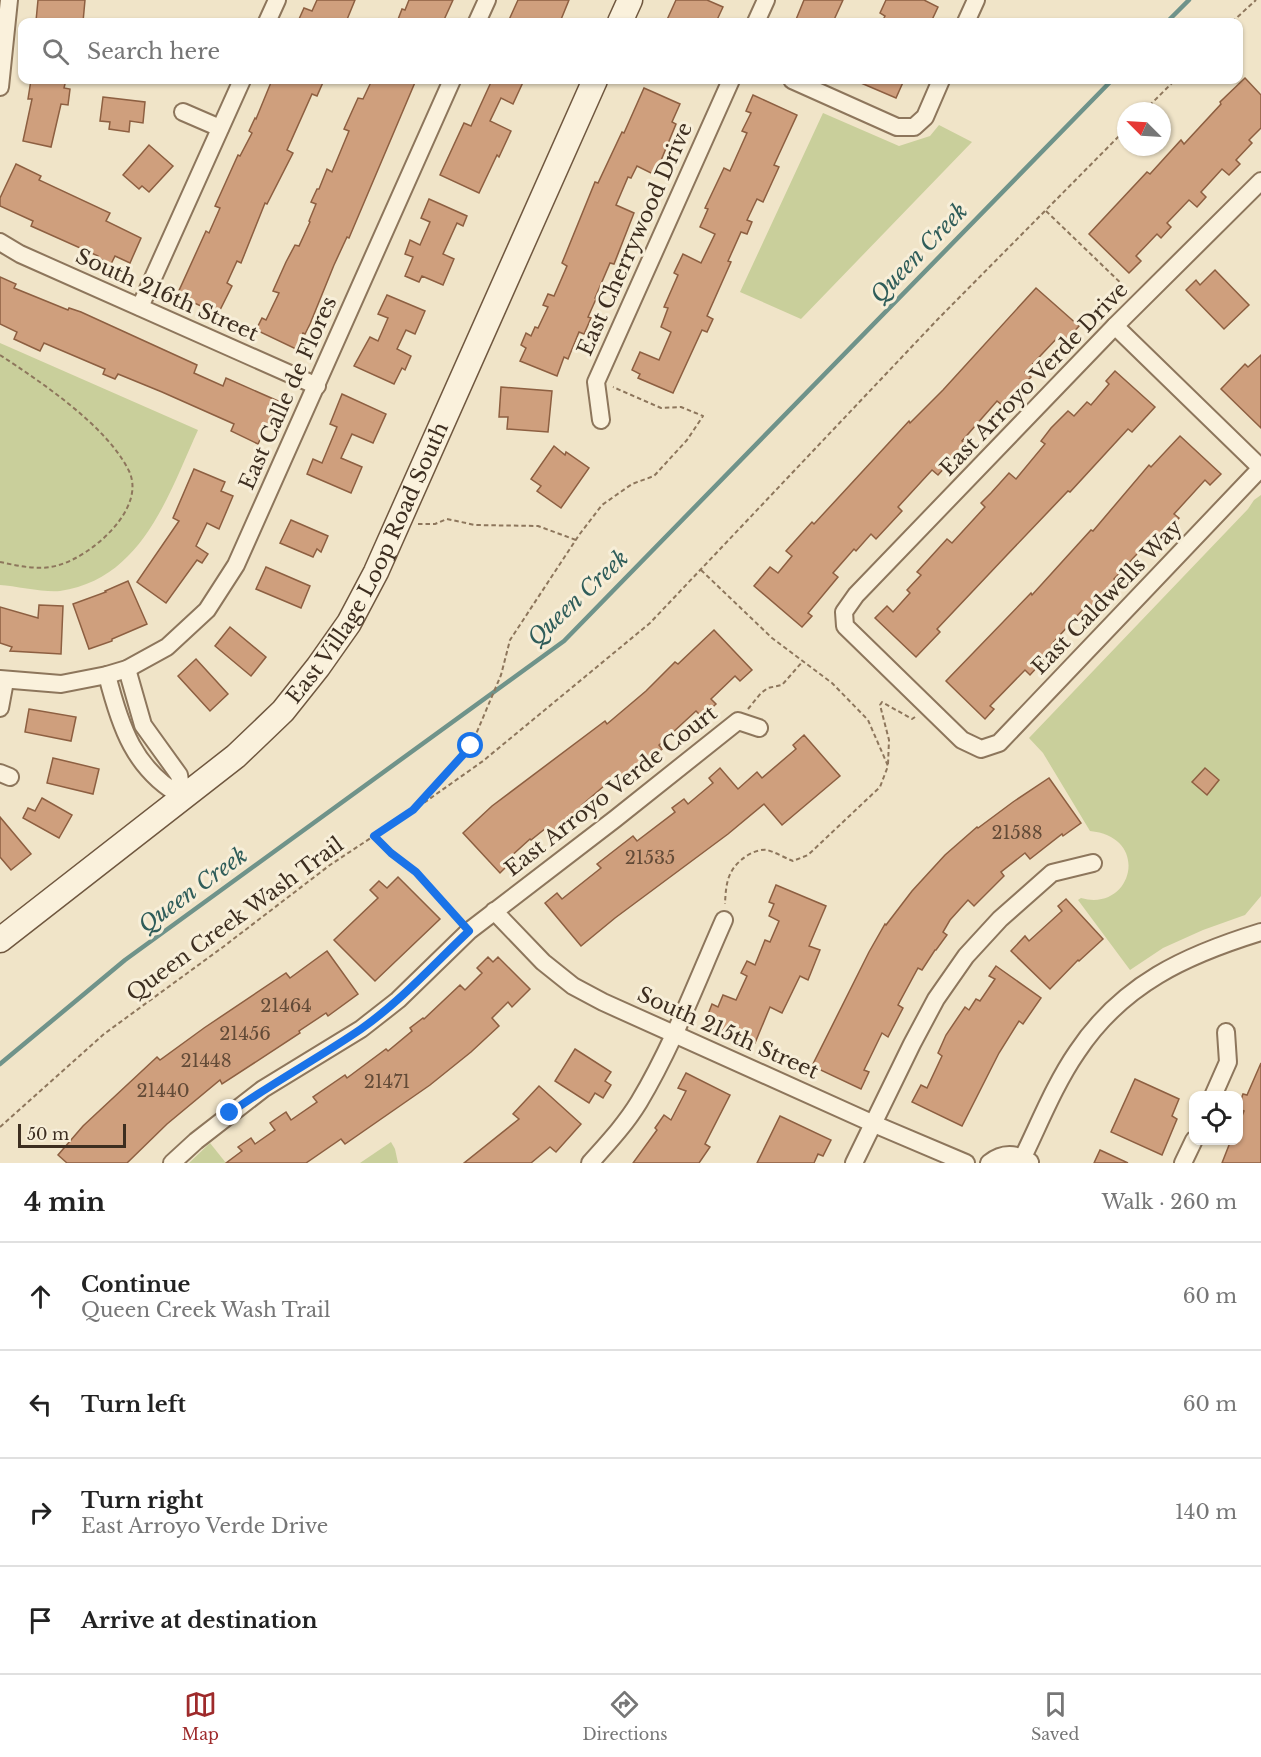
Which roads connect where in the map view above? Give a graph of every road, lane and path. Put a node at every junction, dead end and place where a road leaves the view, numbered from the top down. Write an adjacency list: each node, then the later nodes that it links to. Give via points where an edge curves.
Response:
1 (9, 0): 21 (street)
2 (277, 0): 8 (street)
3 (487, 0): 9 (street)
4 (630, 0): 10 (street)
5 (766, 0): 11 (street)
6 (976, 0): 12 (street)
7 (1256, 0): 13 (path)
8 (269, 18)
9 (479, 18)
10 (622, 18)
11 (758, 18)
12 (968, 18)
13 (1236, 18)
14 (240, 84): 24 (street)
15 (450, 84): 34 (street, East Calle de Flores)
16 (593, 84): 37 (street, East Village Loop Road South)
17 (728, 84): 33 (street, East Cherrywood Drive)
18 (801, 84): 19 (street, via 897,127 914,127 925,117)
19 (939, 84)
20 (1171, 84): 22 (path)
21 (0, 87)
22 (1153, 102)
23 (183, 112): 24 (street)
24 (220, 128): 30 (street)
25 (1117, 138): 27 (path)
26 (1261, 181): 29 (street, East Arroyo Verde Drive)
27 (1046, 211): 29 (path); 40 (path, via 938,319)
28 (0, 242): 30 (street, South 216th Street)
29 (1140, 302): 31 (street, East Arroyo Verde Drive)
30 (140, 308): 34 (street, South 216th Street)
31 (1115, 326): 36 (street); 45 (street, East Arroyo Verde Drive, via 844,612 845,626)
32 (0, 355): 39 (path, via 49,387 104,437 121,456 130,474 132,491 128,507 110,532 81,557 58,566 35,568)
33 (596, 382): 35 (street, East Cherrywood Drive); 38 (path, Queen Creek Wash Trail, via 661,408 681,407 703,416 654,476 632,484 602,505)
34 (317, 386): 42 (street, East Calle de Flores, via 236,565 207,610 167,647)
35 (601, 420)
36 (1261, 468): 45 (street, East Caldwells Way, via 999,743 981,749 962,740)
37 (398, 521): 38 (path, via 422,525 447,519 475,525 538,526); 50 (street, East Village Loop Road South, via 349,623 318,667 283,711 236,756)
38 (576, 540): 51 (path, Queen Creek Wash Trail, via 510,640 501,675 471,746)
39 (0, 562)
40 (701, 570): 41 (path, via 772,638); 51 (path, via 650,623 562,697 483,761)
41 (803, 661): 47 (path, via 782,685 760,693); 49 (path, via 832,683 868,720)
42 (127, 669): 43 (street, East Calle de Flores); 50 (street, via 143,725 179,775)
43 (107, 675): 44 (street, via 61,684); 50 (street, via 118,719 136,754 164,787)
44 (2, 680): 46 (street)
45 (926, 705): 49 (path, via 912,719 882,702 880,705 889,740)
46 (0, 708)
47 (738, 721): 48 (street, East Arroyo Verde Court); 54 (street, East Arroyo Verde Court)
48 (759, 728)
49 (888, 766): 55 (path, via 880,787 808,855 793,861 765,849 736,863 726,888)
50 (183, 797): 58 (street, East Village Loop Road South)
51 (413, 810): 52 (path, Queen Creek Wash Trail)
52 (374, 836): 56 (path, via 416,872); 63 (path, Queen Creek Wash Trail, via 104,1034)
53 (1093, 863): 62 (street, via 1052,873 1000,919 966,956 932,1008)
54 (494, 911): 56 (street); 60 (street, South 215th Street, via 543,962 573,986)
55 (724, 920): 60 (street)
56 (469, 931): 66 (street, via 362,1029 263,1089)
57 (1261, 932): 65 (street, via 1214,946 1171,966 1102,1019 1065,1073)
58 (0, 940)
59 (1226, 1032): 61 (street, via 1228,1062)
60 (675, 1033): 62 (street, South 215th Street); 67 (street, via 638,1103)
61 (1215, 1091)
62 (874, 1124): 68 (street); 69 (street, South 215th Street)
63 (0, 1127)
64 (1192, 1145): 71 (street)
65 (1027, 1160): 70 (street, via 1005,1155)
66 (172, 1163)
67 (590, 1163)
68 (854, 1163)
69 (966, 1163)
70 (989, 1163)
71 (1183, 1163)

